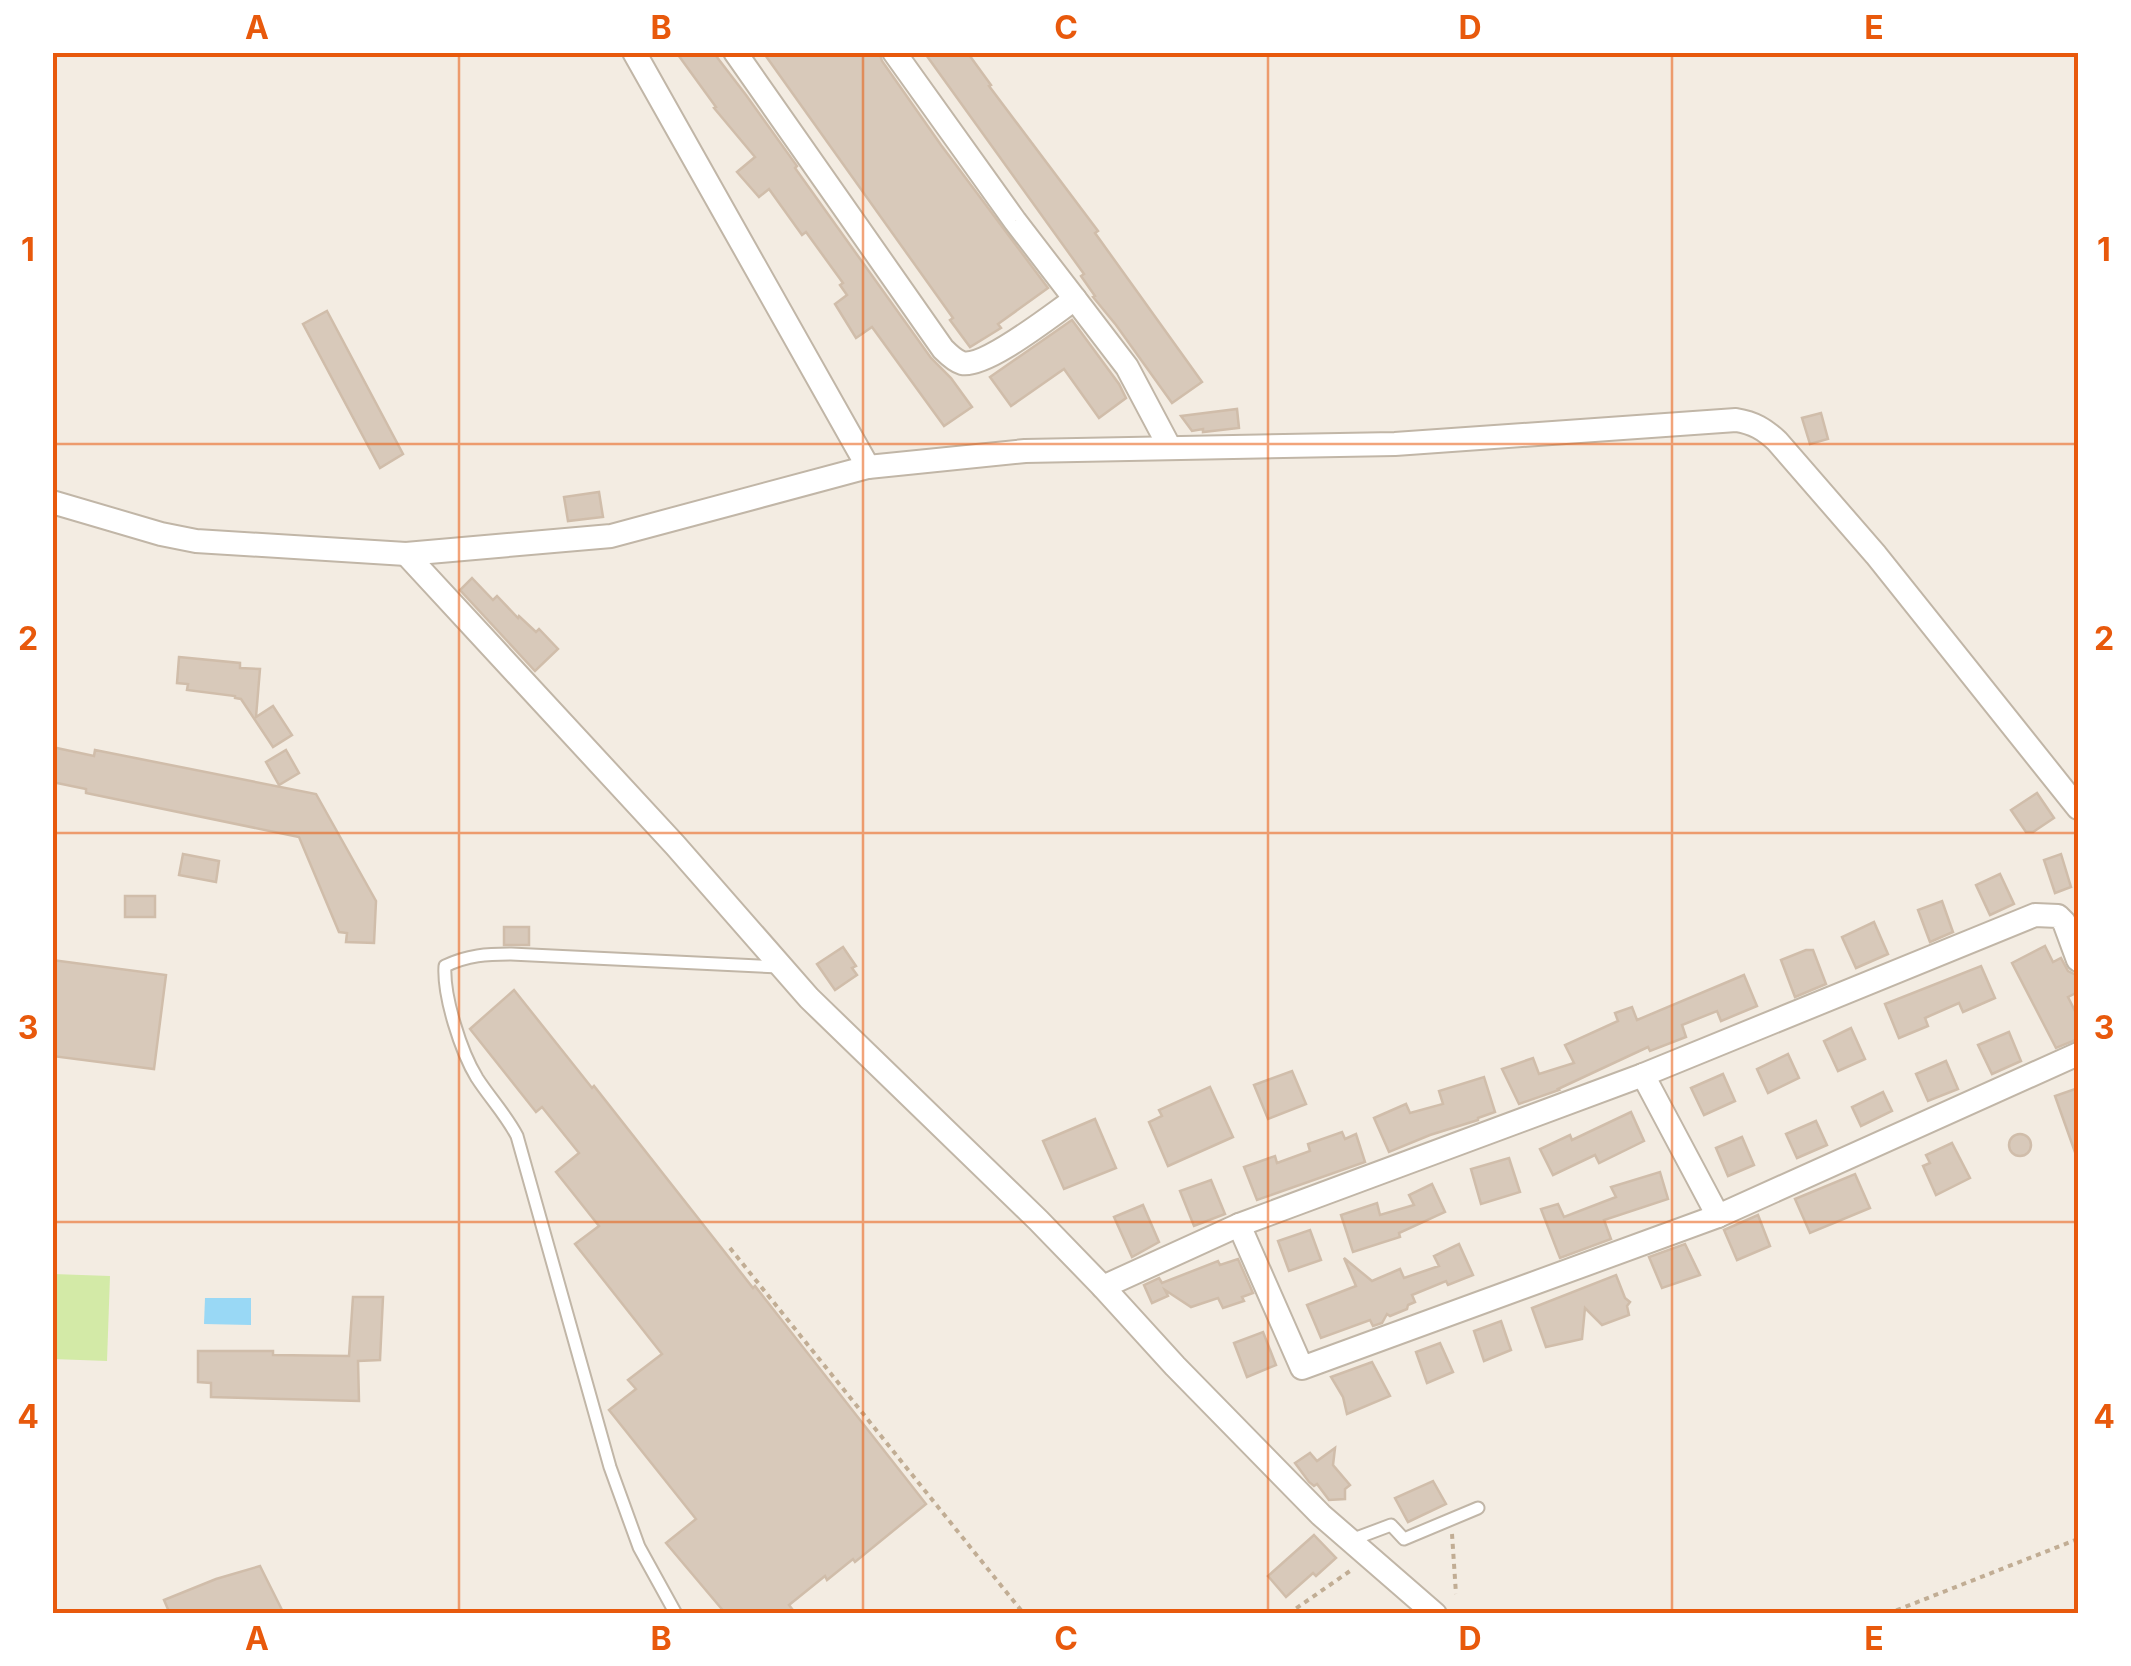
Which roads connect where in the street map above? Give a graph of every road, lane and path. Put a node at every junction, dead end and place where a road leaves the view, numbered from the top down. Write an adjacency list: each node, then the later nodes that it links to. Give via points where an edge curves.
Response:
1 (634, 52): 6 (street)
2 (735, 52): 4 (street, via 950,356 974,363 991,356)
3 (894, 52): 4 (street)
4 (1074, 299): 5 (street, via 1127,366)
5 (1170, 448): 6 (street, via 1026,450); 9 (street, via 1395,444 1751,423 1777,441 1876,555)
6 (868, 467): 8 (street, via 610,536)
7 (52, 502): 8 (street, via 196,541)
8 (406, 554): 11 (street)
9 (2078, 808)
10 (2078, 960): 13 (street, via 2064,922 2035,915)
11 (780, 967): 17 (street); 24 (lane, via 511,954 476,954 445,966 450,1010 475,1074 517,1136 610,1467 639,1546)
12 (2078, 1054): 14 (street)
13 (1643, 1075): 14 (street); 15 (street)
14 (1718, 1216): 15 (street, via 1302,1368)
15 (1239, 1225): 17 (street)
16 (730, 1248): 25 (path)
17 (1103, 1287): 21 (street)
18 (1478, 1508): 19 (lane)
19 (1451, 1519): 21 (lane, via 1404,1539 1390,1525); 23 (path)
20 (2078, 1539): 28 (path)
21 (1350, 1540): 22 (street)
22 (1369, 1557): 26 (path); 27 (street)
23 (1456, 1594)
24 (676, 1614)
25 (1024, 1614)
26 (1288, 1614)
27 (1435, 1614)
28 (1887, 1614)

